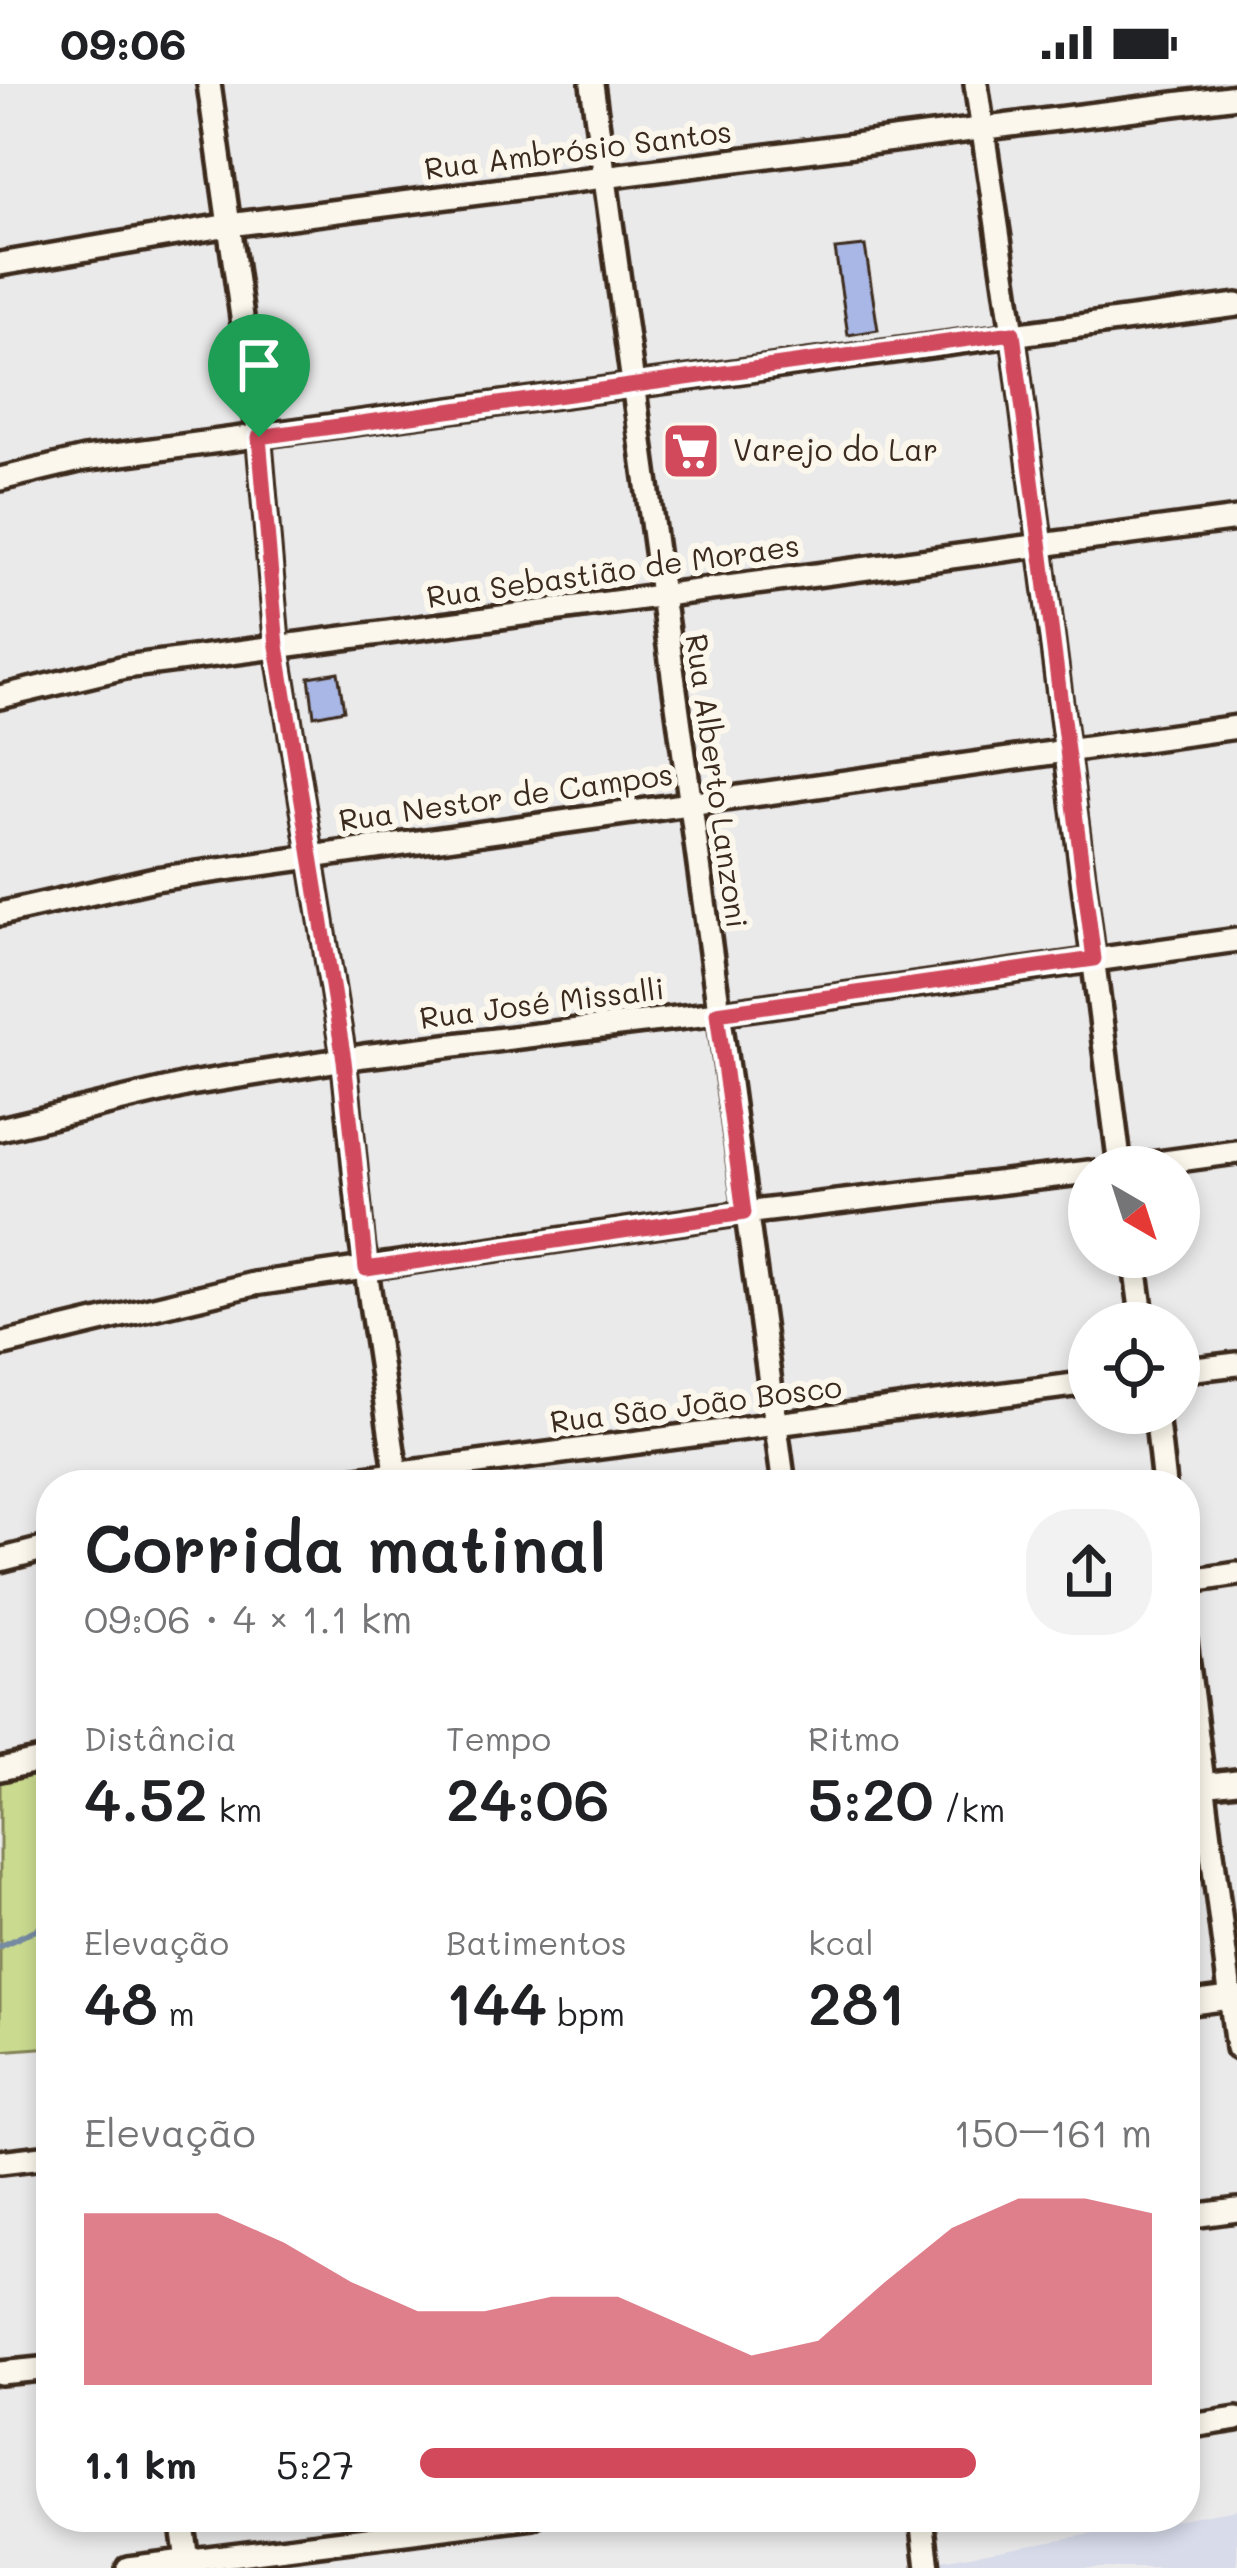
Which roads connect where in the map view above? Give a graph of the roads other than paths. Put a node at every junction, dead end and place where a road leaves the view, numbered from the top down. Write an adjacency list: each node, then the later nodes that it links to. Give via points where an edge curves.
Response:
1 (209, 84): 7 (street)
2 (592, 84): 6 (street, Rua Alberto Lanzoni)
3 (976, 84): 5 (street)
4 (1237, 96): 5 (street, Rua Ambrósio Santos)
5 (981, 130): 6 (street, Rua Ambrósio Santos); 10 (street)
6 (606, 179): 7 (street, Rua Ambrósio Santos); 11 (street, Rua Alberto Lanzoni)
7 (229, 225): 8 (street, Rua Ambrósio Santos); 12 (street)
8 (0, 264)
9 (1237, 305): 10 (street)
10 (1013, 333): 11 (street); 15 (street)
11 (634, 386): 12 (street); 16 (street, Rua Alberto Lanzoni)
12 (259, 437): 13 (street, via 84,459); 17 (street)
13 (0, 479)
14 (1237, 519): 15 (street, Rua Sebastião de Moraes)
15 (1038, 547): 16 (street, Rua Sebastião de Moraes); 20 (street)
16 (660, 596): 17 (street, Rua Sebastião de Moraes); 21 (street, Rua Alberto Lanzoni)
17 (277, 646): 18 (street, Rua Sebastião de Moraes, via 125,667); 22 (street)
18 (0, 697)
19 (1237, 727): 20 (street, Rua Nestor de Campos)
20 (1067, 750): 21 (street, Rua Nestor de Campos); 25 (street)
21 (691, 801): 22 (street, Rua Nestor de Campos); 26 (street, Rua Alberto Lanzoni)
22 (313, 855): 23 (street, Rua Nestor de Campos); 27 (street)
23 (0, 914)
24 (1237, 940): 25 (street, Rua José Missalli)
25 (1094, 959): 26 (street, Rua José Missalli); 29 (street)
26 (717, 1013): 27 (street, Rua José Missalli); 33 (street, Rua Alberto Lanzoni)
27 (344, 1060): 28 (street, Rua José Missalli, via 190,1084); 34 (street)
28 (0, 1129)
29 (1121, 1146)
30 (1237, 1152): 31 (street)
31 (1200, 1157)
32 (1068, 1174): 33 (street)
33 (744, 1213): 34 (street); 39 (street, Rua Alberto Lanzoni)
34 (366, 1269): 35 (street, via 254,1284); 41 (street)
35 (0, 1345)
36 (1237, 1364): 37 (street)
37 (1200, 1368)
38 (1068, 1386): 39 (street, Rua São João Bosco)
39 (776, 1425): 42 (street, Rua São João Bosco); 43 (street, Rua Alberto Lanzoni)
40 (1158, 1434): 44 (street)
41 (396, 1470)
42 (460, 1470)
43 (782, 1470)
44 (1162, 1470)
45 (36, 1551): 46 (street)
46 (0, 1560)
47 (1237, 1574): 48 (street)
48 (1200, 1580)
49 (36, 1762): 50 (street)
50 (0, 1769)
51 (1237, 1781): 52 (street)
52 (1200, 1786)
53 (1200, 1809): 54 (street)
54 (1233, 1997): 55 (street); 56 (street)
55 (1200, 2002)
56 (1237, 2048)
57 (36, 2158): 58 (street)
58 (0, 2162)
59 (1237, 2210): 60 (street)
60 (1200, 2214)
61 (36, 2369): 62 (street)
62 (0, 2373)
63 (1237, 2419): 64 (street)
64 (1200, 2425)
65 (183, 2532): 68 (street)
66 (423, 2532): 68 (street)
67 (924, 2532): 70 (street)
68 (188, 2564): 69 (street)
69 (128, 2568)
70 (928, 2568)

